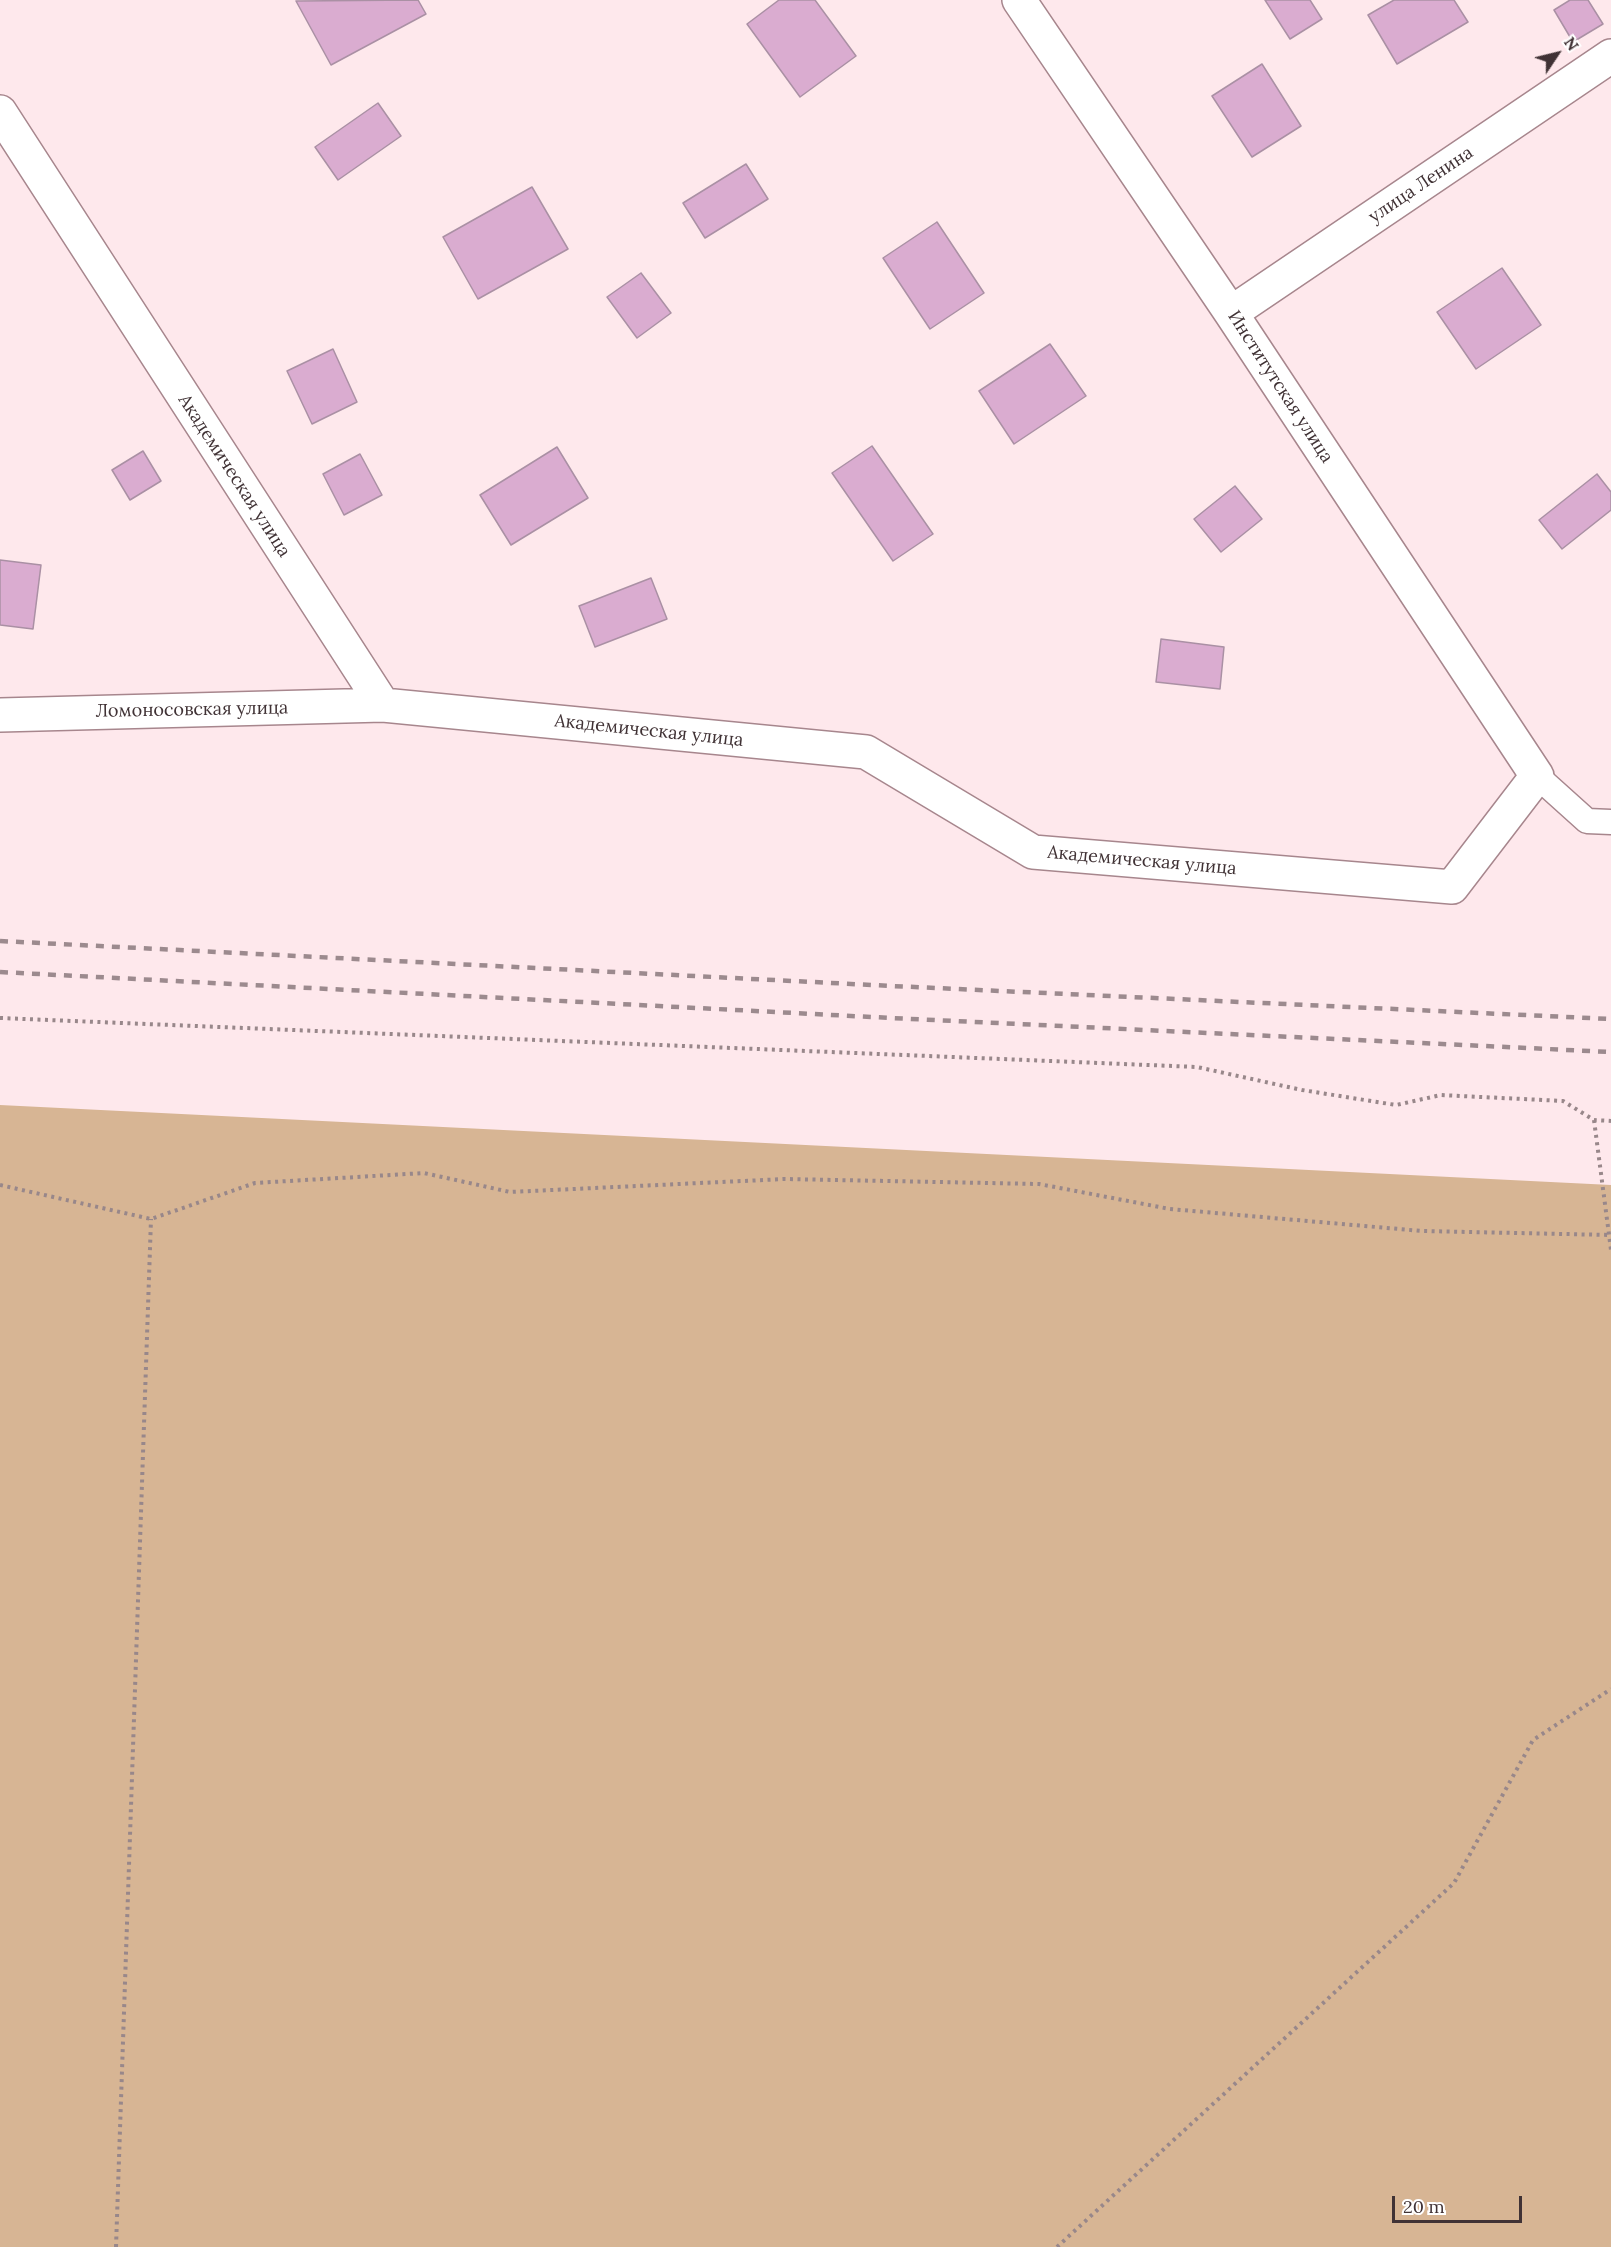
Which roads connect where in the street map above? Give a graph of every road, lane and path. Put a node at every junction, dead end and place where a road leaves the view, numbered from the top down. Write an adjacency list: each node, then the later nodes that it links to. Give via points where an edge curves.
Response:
1 (1019, 0): 4 (street, Институтская улица)
2 (1611, 56): 4 (street, улица Ленина)
3 (0, 112): 5 (street, Академическая улица)
4 (1231, 313): 7 (street, Институтская улица)
5 (383, 705): 6 (street, Ломоносовская улица); 7 (street, Академическая улица, via 866,752 1033,852 1452,886)
6 (0, 715)
7 (1537, 776): 8 (lane, via 1587,821)
8 (1611, 822)
9 (0, 1018): 10 (path, via 1197,1067 1396,1105 1441,1095 1563,1101)
10 (1594, 1120): 11 (path); 14 (path)
11 (1611, 1121)
12 (0, 1185): 13 (path)
13 (151, 1219): 14 (path, via 255,1183 424,1173 510,1192 784,1179 1039,1184 1170,1209 1422,1231); 17 (path)
14 (1610, 1234): 15 (path)
15 (1611, 1250)
16 (1611, 1689): 18 (path, via 1533,1740 1454,1883)
17 (116, 2247)
18 (1057, 2247)

